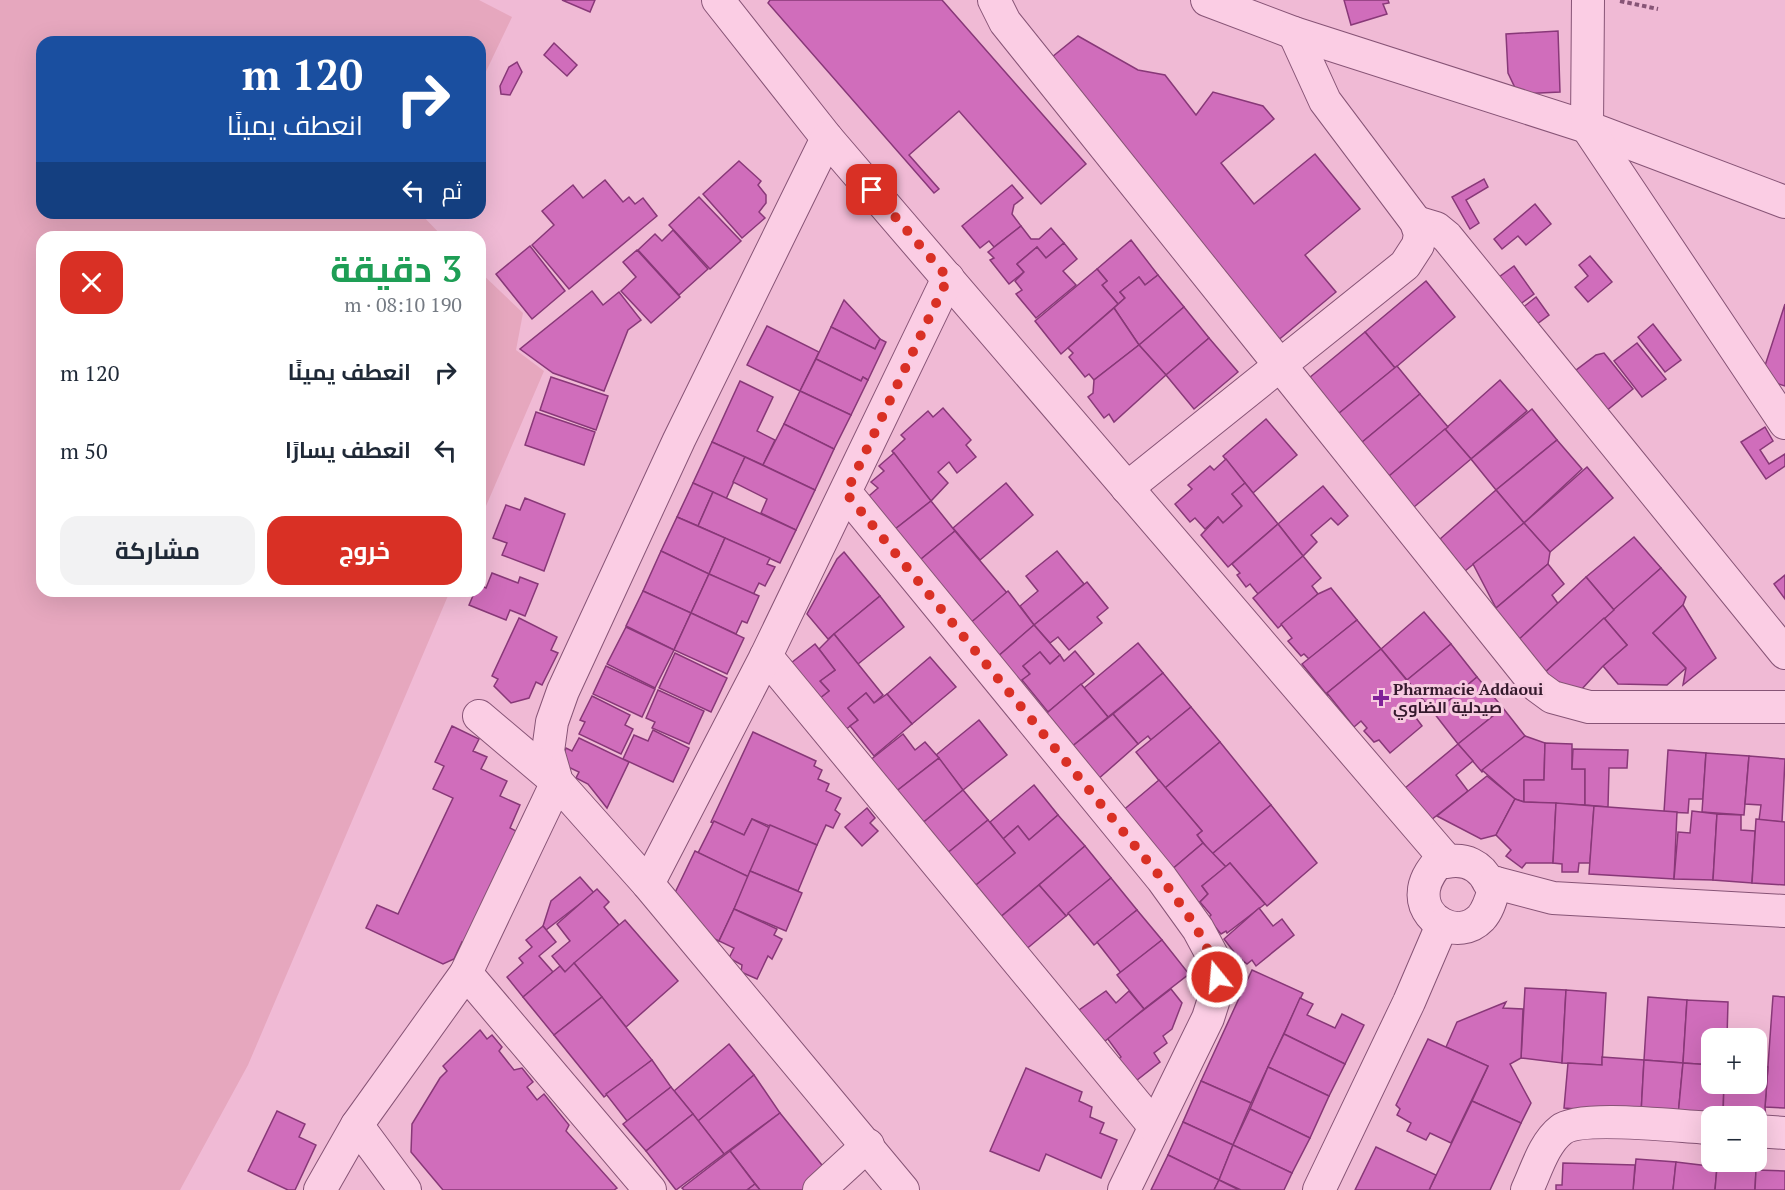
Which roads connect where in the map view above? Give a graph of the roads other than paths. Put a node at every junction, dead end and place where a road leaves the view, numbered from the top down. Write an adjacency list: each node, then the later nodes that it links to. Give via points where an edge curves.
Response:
1 (718, 0): 7 (street)
2 (994, 0): 11 (street, via 1005,22)
3 (1208, 0): 5 (street)
4 (1588, 0): 6 (street)
5 (1294, 33): 6 (street); 9 (street, via 1325,101)
6 (1587, 127): 8 (street); 12 (street)
7 (826, 138): 10 (street); 20 (street, via 679,440 563,691 552,722 548,751)
8 (1785, 202)
9 (1416, 222): 11 (street, via 1418,245 1405,265); 16 (street, via 1436,228 1447,237)
10 (948, 278): 14 (street); 15 (street)
11 (1280, 363): 14 (street); 18 (street, via 1537,686 1552,697 1589,707)
12 (1775, 401): 13 (street)
13 (1785, 423)
14 (1127, 488): 21 (street)
15 (846, 493): 17 (street); 28 (street, via 1162,879 1212,955 1217,977 1208,1018)
16 (1785, 653)
17 (766, 656): 23 (street); 28 (street)
18 (1785, 707)
19 (479, 716): 20 (street)
20 (557, 782): 23 (street); 26 (street)
21 (1443, 856): 22 (street, via 1446,862 1472,864 1486,875 1489,883); 25 (street, via 1426,879 1423,896 1429,913)
22 (1496, 883): 24 (street, via 1553,898); 25 (street, via 1487,909 1476,922 1459,928)
23 (648, 884): 32 (street)
24 (1785, 912)
25 (1442, 925): 39 (street)
26 (466, 972): 27 (street); 35 (street)
27 (357, 1125): 33 (street); 34 (street)
28 (1154, 1126): 38 (street)
29 (1701, 1127): 40 (street, via 1575,1123 1561,1130 1550,1144)
30 (1767, 1132): 31 (street)
31 (1785, 1133)
32 (868, 1145): 36 (street); 37 (street)
33 (320, 1190)
34 (405, 1190)
35 (650, 1190)
36 (819, 1190)
37 (903, 1190)
38 (1124, 1190)
39 (1319, 1190)
40 (1527, 1190)

